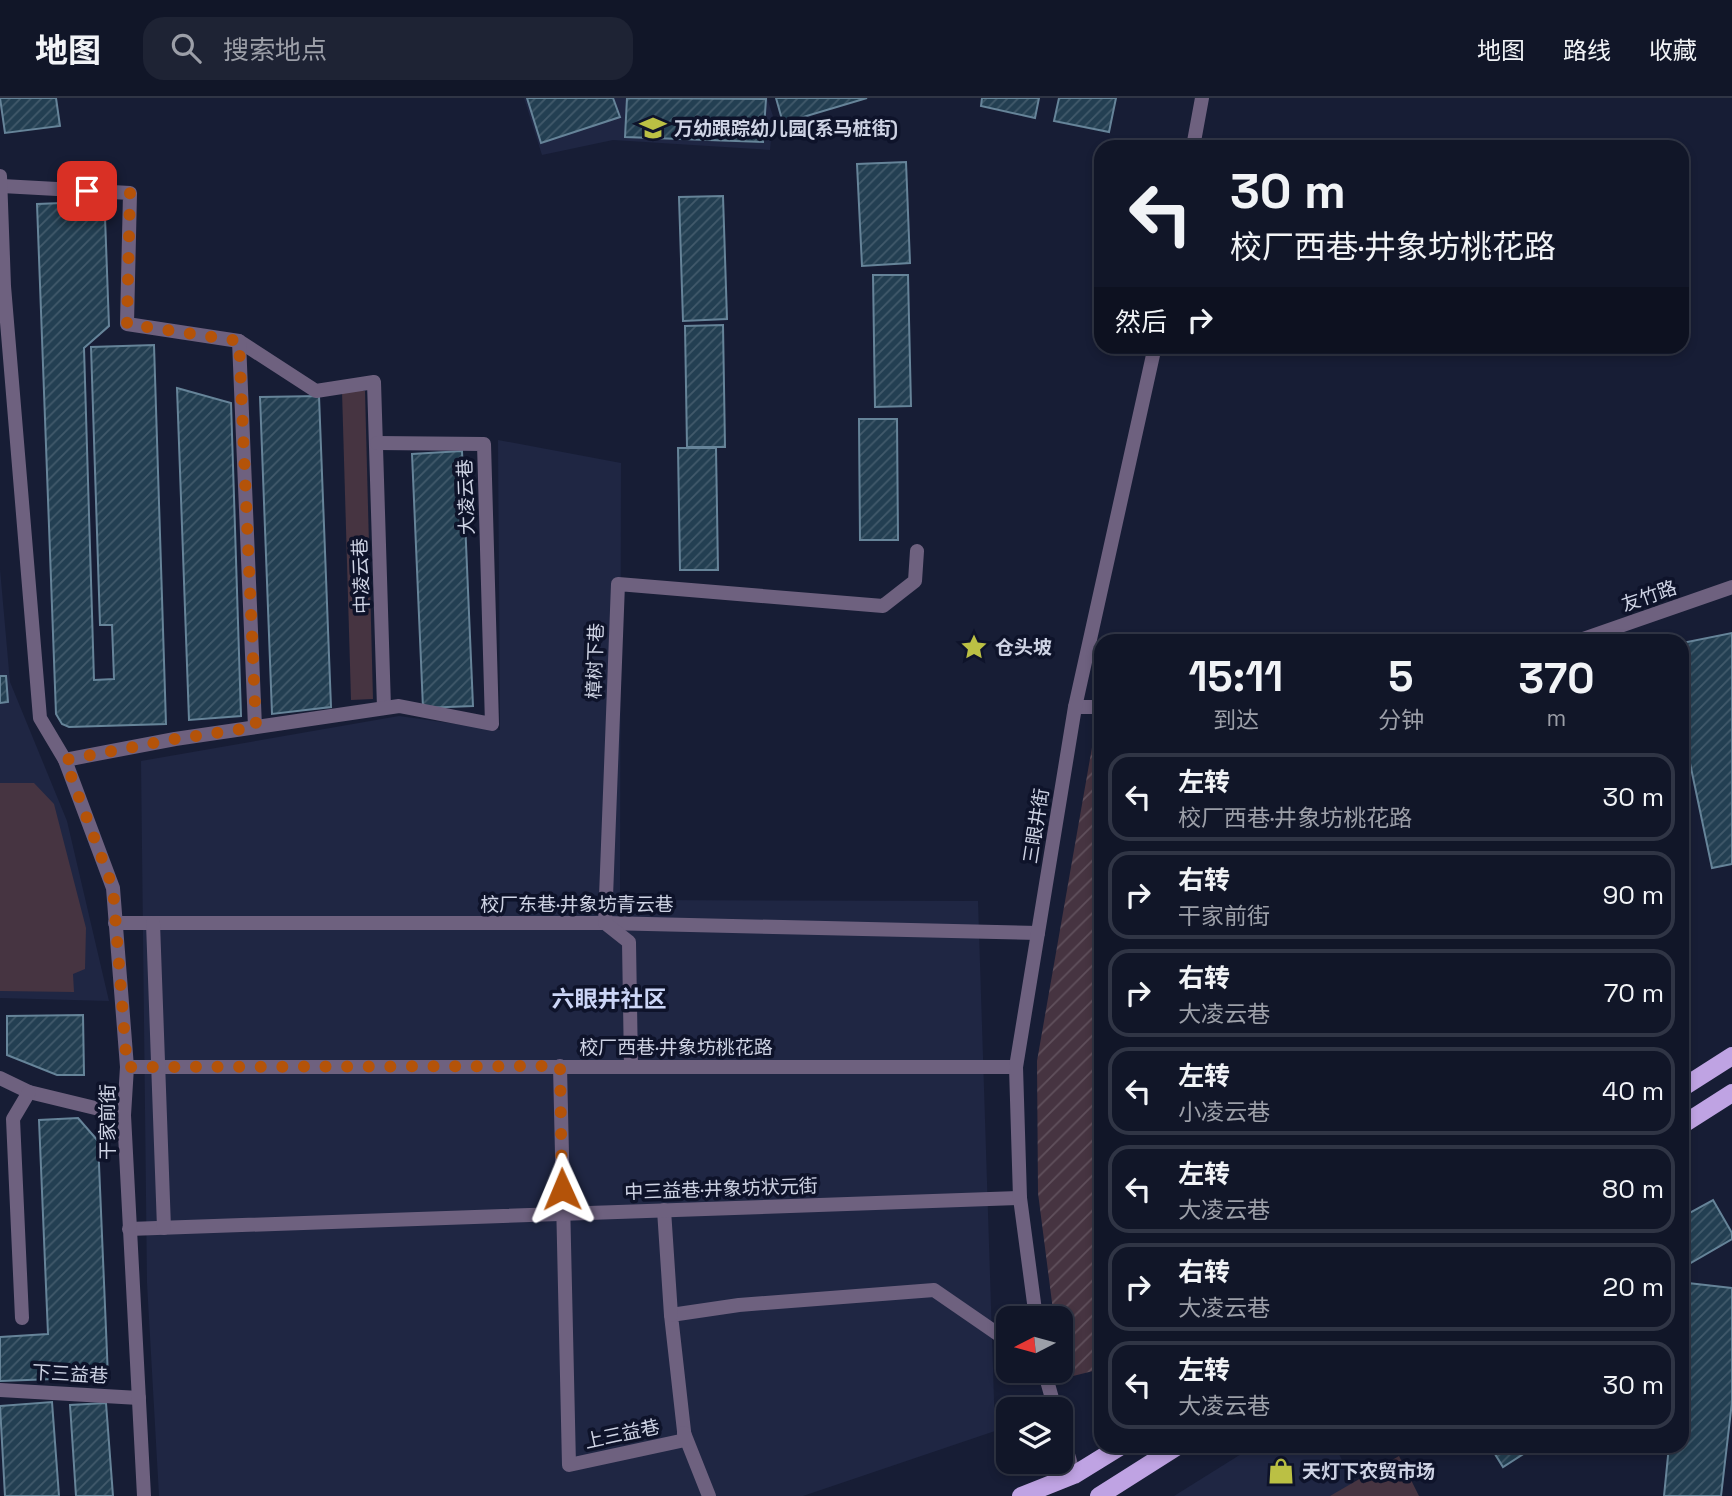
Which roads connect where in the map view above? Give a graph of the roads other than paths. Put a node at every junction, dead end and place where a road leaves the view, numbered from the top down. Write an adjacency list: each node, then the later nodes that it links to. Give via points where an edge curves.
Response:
1 (1202, 98): 2 (street)
2 (1194, 140)
3 (1, 181): 4 (street, 干家前街); 5 (street, via 130,193 127,324)
4 (2, 287): 15 (street, 干家前街, via 40,718)
5 (239, 341): 7 (street, via 316,391 374,382); 14 (street)
6 (1153, 354): 11 (street, 三眼井街)
7 (377, 443): 12 (street, 中凌云巷); 12 (street, 大凌云巷, via 484,444 492,724 399,706)
8 (917, 551): 18 (street, 樟树下巷, via 915,582 883,606 618,584)
9 (1732, 587): 10 (street, 友竹路)
10 (1597, 634)
11 (1075, 707): 13 (street); 19 (street, 三眼井街)
12 (383, 708): 14 (street, 大凌云巷)
13 (1094, 708)
14 (256, 727): 15 (street, 大凌云巷)
15 (65, 760): 16 (street, 干家前街, via 113,888)
16 (116, 923): 17 (street, 校厂东巷·井象坊青云巷); 24 (street, 干家前街)
17 (153, 923): 18 (street, 校厂东巷·井象坊青云巷); 21 (street)
18 (605, 923): 19 (street, 校厂东巷·井象坊青云巷); 23 (street, via 629,942)
19 (1038, 933): 25 (street, 三眼井街)
20 (1732, 1056): 27 (main road)
21 (159, 1066): 22 (street, 校厂西巷·井象坊桃花路); 24 (street, 校厂西巷·井象坊桃花路); 35 (street)
22 (560, 1066): 23 (street, 校厂西巷·井象坊桃花路); 34 (street, 上三益巷)
23 (631, 1066): 25 (street, 校厂西巷·井象坊桃花路)
24 (127, 1067): 30 (street, 干家前街)
25 (1016, 1067): 32 (street, 三眼井街)
26 (0, 1078): 28 (street)
27 (1689, 1084)
28 (29, 1092): 30 (street); 39 (street, via 13,1119)
29 (1732, 1093): 31 (main road)
30 (124, 1115): 36 (street, 干家前街)
31 (1689, 1121)
32 (1020, 1198): 33 (street, 中三益巷·井象坊状元街); 37 (street, 三眼井街)
33 (664, 1210): 34 (street, 中三益巷·井象坊状元街); 38 (street, 上三益巷)
34 (563, 1214): 35 (street, 中三益巷·井象坊状元街); 43 (street, 上三益巷, via 569,1465 685,1440)
35 (163, 1228): 36 (street, 中三益巷·井象坊状元街)
36 (129, 1229): 42 (street, 干家前街)
37 (1034, 1306)
38 (671, 1315): 40 (street, via 739,1305 934,1290); 43 (street, 上三益巷)
39 (22, 1318)
40 (996, 1333)
41 (0, 1390): 42 (street, 下三益巷)
42 (139, 1398): 48 (street, 干家前街)
43 (684, 1433): 49 (street)
44 (1110, 1453): 47 (main road)
45 (1167, 1453): 51 (main road)
46 (1073, 1472): 47 (street)
47 (1074, 1475): 50 (main road)
48 (144, 1496)
49 (709, 1496)
50 (1021, 1496)
51 (1099, 1496)

